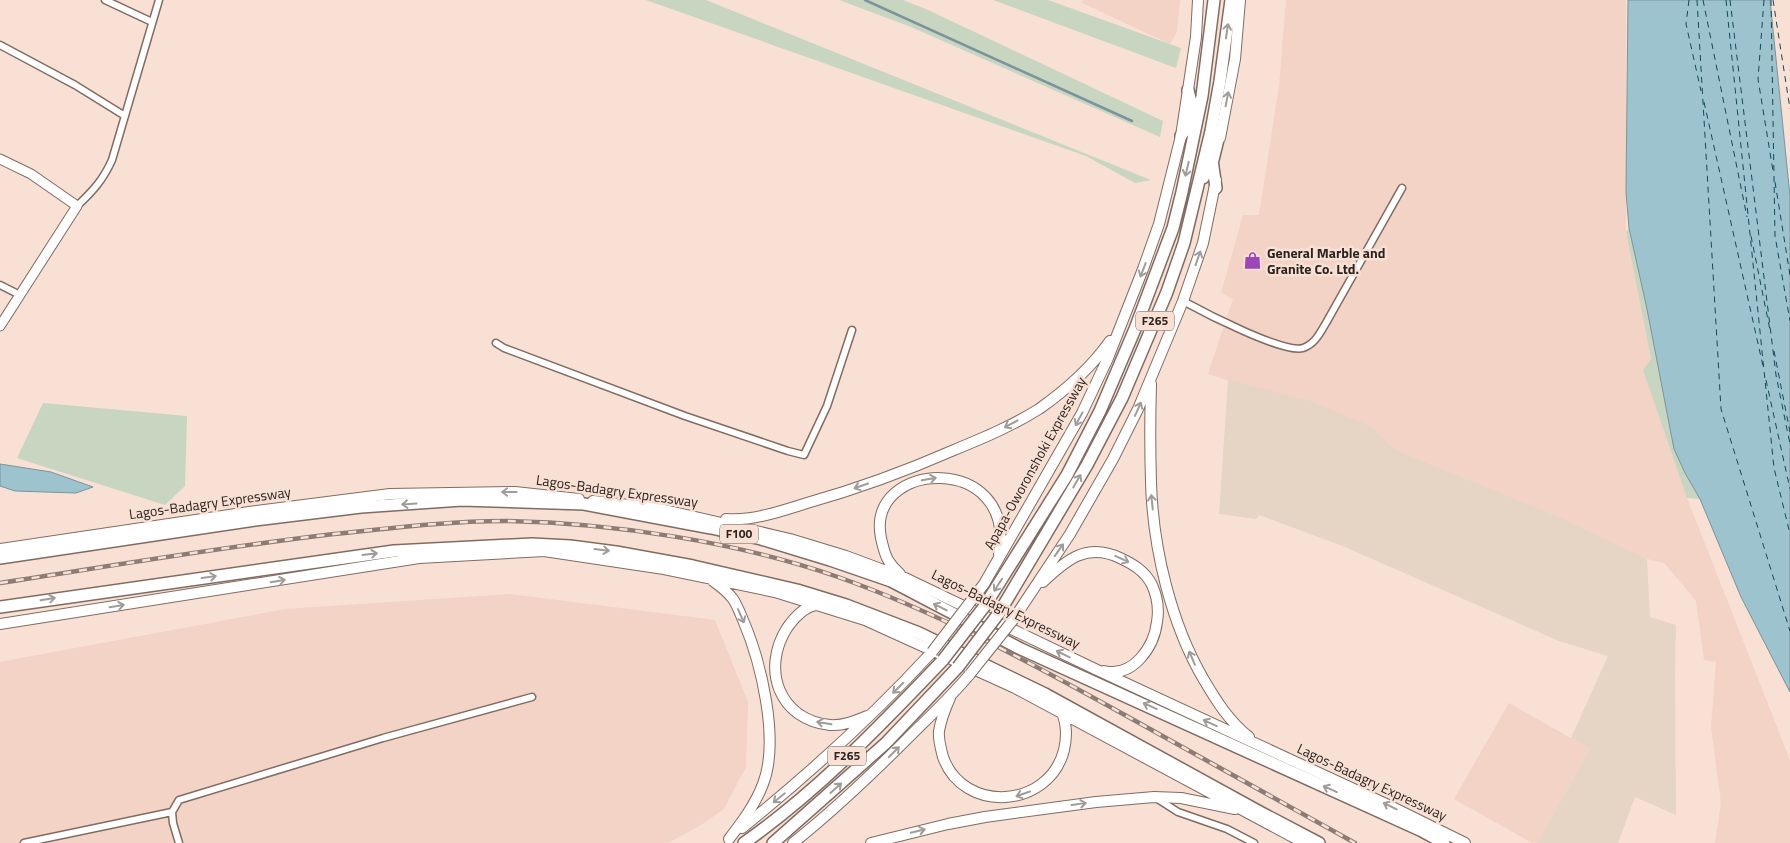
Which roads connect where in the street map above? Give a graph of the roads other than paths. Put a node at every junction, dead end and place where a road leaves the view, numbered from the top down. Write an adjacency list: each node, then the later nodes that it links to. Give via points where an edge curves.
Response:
1 (105, 0): 7 (street)
2 (159, 0): 7 (street)
3 (1198, 0): 9 (main road, Apapa-Oworonshoki Expressway)
4 (1214, 0): 11 (highway, Apapa-Oworonshoki Expressway)
5 (1231, 0): 12 (highway, F265, one-way to 5)
6 (1240, 0): 12 (main road, one-way to 6, via 1234,60)
7 (152, 22): 10 (street)
8 (0, 45): 10 (street)
9 (1188, 90): 11 (highway); 13 (main road, Apapa-Oworonshoki Expressway)
10 (125, 116): 19 (street, via 105,176)
11 (1195, 127): 12 (highway); 13 (highway); 50 (highway, Apapa-Oworonshoki Expressway / F265, one-way to 50, bridge, via 1173,228 1100,411 1067,475 984,607 943,660 876,730)
12 (1214, 129): 15 (highway); 16 (highway, F265); 17 (main road)
13 (1181, 136): 23 (main road, Apapa-Oworonshoki Expressway, one-way to 23, via 1159,224)
14 (0, 159): 19 (street, via 31,174)
15 (1212, 164): 16 (highway); 17 (highway)
16 (1198, 186): 51 (highway, F265, one-way to 16, bridge, via 886,742 958,667 999,613 1087,465 1122,398 1167,292 1184,243)
17 (1216, 188): 22 (main road, one-way to 17, via 1203,243)
18 (1402, 188): 22 (street, via 1326,323 1308,346 1292,349 1255,336)
19 (77, 206): 21 (street)
20 (0, 286): 21 (street)
21 (20, 295): 24 (street)
22 (1183, 301): 27 (main road)
23 (1122, 321): 28 (main road, one-way to 28, via 1110,342 1082,374 1038,409 985,437 889,477 780,511 745,519); 31 (main road, Apapa-Oworonshoki Expressway, one-way to 31, via 1082,413)
24 (0, 326)
25 (852, 330): 26 (street, via 827,406 804,455 685,416)
26 (496, 343)
27 (1151, 378): 34 (main road, one-way to 27, via 1113,459); 43 (main road, one-way to 27, via 1226,715 1196,666 1159,562 1151,485)
28 (696, 516): 29 (main road, Lagos-Badagry Expressway, one-way to 29, via 656,508 515,492 390,494); 32 (main road, Lagos-Badagry Expressway, via 790,539)
29 (0, 549)
30 (0, 558): 57 (highway, Lagos-Badagry Expressway / F100, one-way to 30, via 1422,830 1021,648 891,581 813,554 711,528 584,504 462,500 361,507 254,520)
31 (997, 562): 32 (main road, one-way to 31, via 889,564 879,526 886,504 898,489 933,477 956,479 972,486 986,498 997,515 1000,530); 42 (main road, Apapa-Oworonshoki Expressway, one-way to 42, bridge, via 932,652)
32 (905, 578): 38 (main road, Lagos-Badagry Expressway, one-way to 32)
33 (710, 580): 35 (main road, via 775,592); 37 (main road, one-way to 33, via 419,558 544,551 664,569); 47 (main road, one-way to 47, via 734,600 751,638 769,730 769,758 764,783 753,806)
34 (1035, 590): 38 (main road, one-way to 38, via 1061,564 1078,554 1092,552 1108,552 1136,566 1151,584 1157,605 1157,623 1145,654 1128,668 1111,673); 40 (main road, bridge)
35 (816, 605): 41 (main road, via 874,624); 42 (main road, one-way to 35, via 847,724 817,723 802,716 780,693 775,666 782,636 792,620)
36 (0, 607): 56 (highway, one-way to 56, via 394,552 532,544 616,552 797,590 919,633 1045,694)
37 (0, 624)
38 (1095, 669): 43 (main road, Lagos-Badagry Expressway, one-way to 38)
39 (532, 697): 46 (street, via 179,800)
40 (950, 698): 41 (main road, one-way to 40, via 1066,726 1065,742 1053,773 1041,786 1023,795 1006,798 985,795 968,787 946,766 939,732); 52 (main road, one-way to 40, via 847,798)
41 (1062, 713): 45 (main road)
42 (871, 715): 47 (main road, Apapa-Oworonshoki Expressway, one-way to 47, via 792,788)
43 (1266, 749): 58 (main road, Lagos-Badagry Expressway, one-way to 43)
44 (1154, 796): 45 (main road); 53 (main road, one-way to 44, via 985,816); 54 (street, via 1178,812)
45 (1245, 810): 55 (main road)
46 (172, 812): 48 (street); 49 (street)
47 (726, 841)
48 (24, 843)
49 (179, 843)
50 (744, 843)
51 (773, 843)
52 (793, 843)
53 (871, 843)
54 (1254, 843)
55 (1304, 843)
56 (1319, 843)
57 (1444, 843)
58 (1465, 843)

